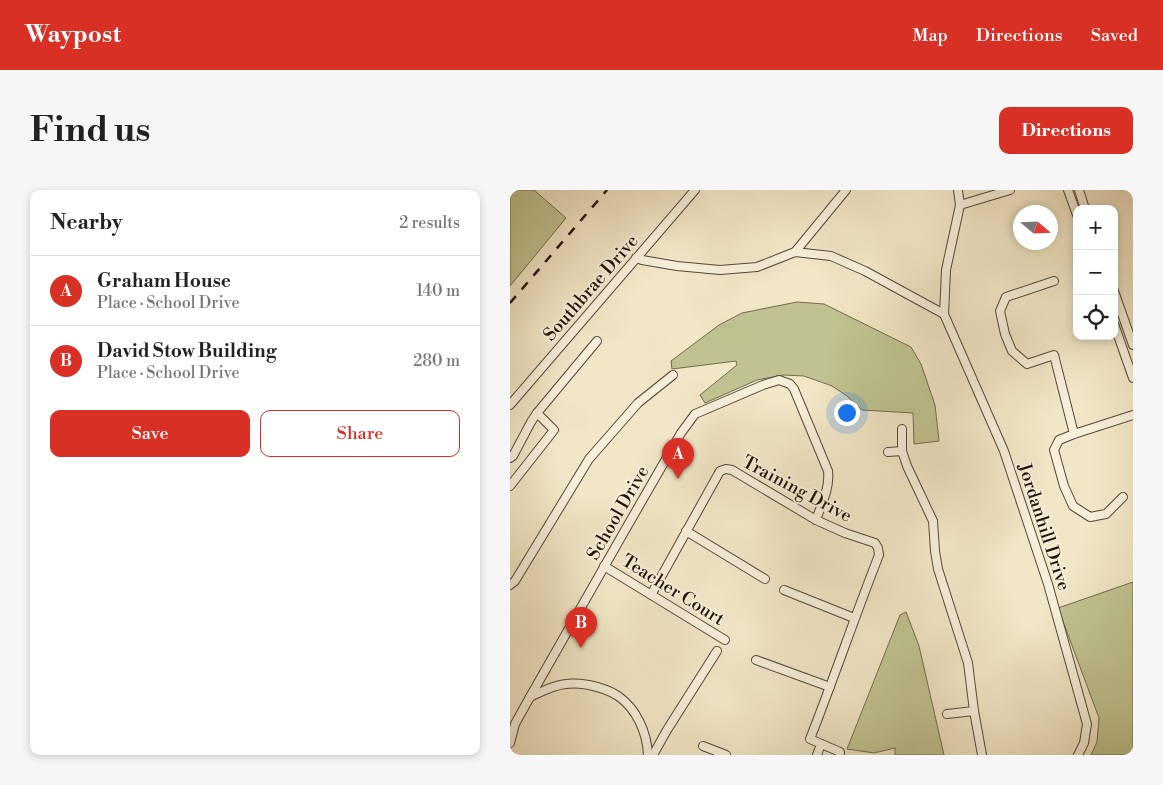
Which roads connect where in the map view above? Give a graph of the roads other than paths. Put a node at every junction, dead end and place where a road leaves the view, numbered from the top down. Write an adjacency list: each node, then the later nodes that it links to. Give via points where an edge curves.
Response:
1 (695, 190): 11 (street, Southbrae Drive)
2 (846, 190): 10 (street)
3 (958, 190): 7 (street)
4 (1010, 190): 7 (street)
5 (1068, 190): 8 (street)
6 (1079, 190): 9 (street)
7 (960, 205): 14 (street, via 946,270)
8 (1073, 205)
9 (1084, 205)
10 (795, 252): 11 (street, via 757,267 720,270); 14 (street, via 831,256)
11 (636, 258): 22 (street, Southbrae Drive)
12 (1054, 281): 26 (street, via 1006,297 1000,311 1012,352 1028,364 1054,355)
13 (1115, 295): 16 (street)
14 (944, 314): 56 (street, Jordanhill Drive, via 1004,451 1048,584 1087,724)
15 (1118, 334): 17 (street)
16 (1130, 334): 17 (street); 19 (street)
17 (1120, 339): 21 (street)
18 (597, 341): 23 (street)
19 (1133, 345)
20 (674, 375): 36 (street, via 638,402 590,459)
21 (1133, 378)
22 (510, 405)
23 (537, 413): 29 (street); 30 (street, via 554,430)
24 (1133, 415): 26 (street)
25 (902, 429): 27 (street)
26 (1074, 434): 31 (street, via 1059,440 1054,450 1073,506 1090,517 1106,514)
27 (902, 451): 28 (street); 45 (street, via 934,521 938,569 968,663)
28 (888, 452)
29 (510, 458)
30 (510, 486)
31 (1123, 497)
32 (816, 520): 33 (street, Training Drive, via 726,469 720,471); 34 (street, School Drive, via 829,481 828,470 794,389 779,380 695,414); 39 (street, Training Drive, via 875,543 878,548)
33 (686, 532): 35 (street); 38 (street, Training Drive)
34 (604, 566): 38 (street, Teacher Court); 44 (street, School Drive)
35 (765, 579)
36 (510, 585)
37 (784, 590): 39 (street)
38 (650, 595): 40 (street, Teacher Court)
39 (854, 618): 43 (street, Training Drive)
40 (725, 640)
41 (717, 651): 51 (street)
42 (756, 660): 43 (street)
43 (830, 687): 48 (street, Training Drive, via 810,739)
44 (530, 697): 47 (street, School Drive, via 515,724); 50 (street, via 566,684 582,684 608,691 618,696 634,713 643,728)
45 (974, 710): 46 (street); 55 (street)
46 (947, 714)
47 (510, 743)
48 (821, 744): 53 (street); 54 (street, via 840,752)
49 (703, 746): 52 (street)
50 (648, 755)
51 (653, 755)
52 (726, 755)
53 (818, 755)
54 (840, 755)
55 (982, 755)
56 (1078, 755)

